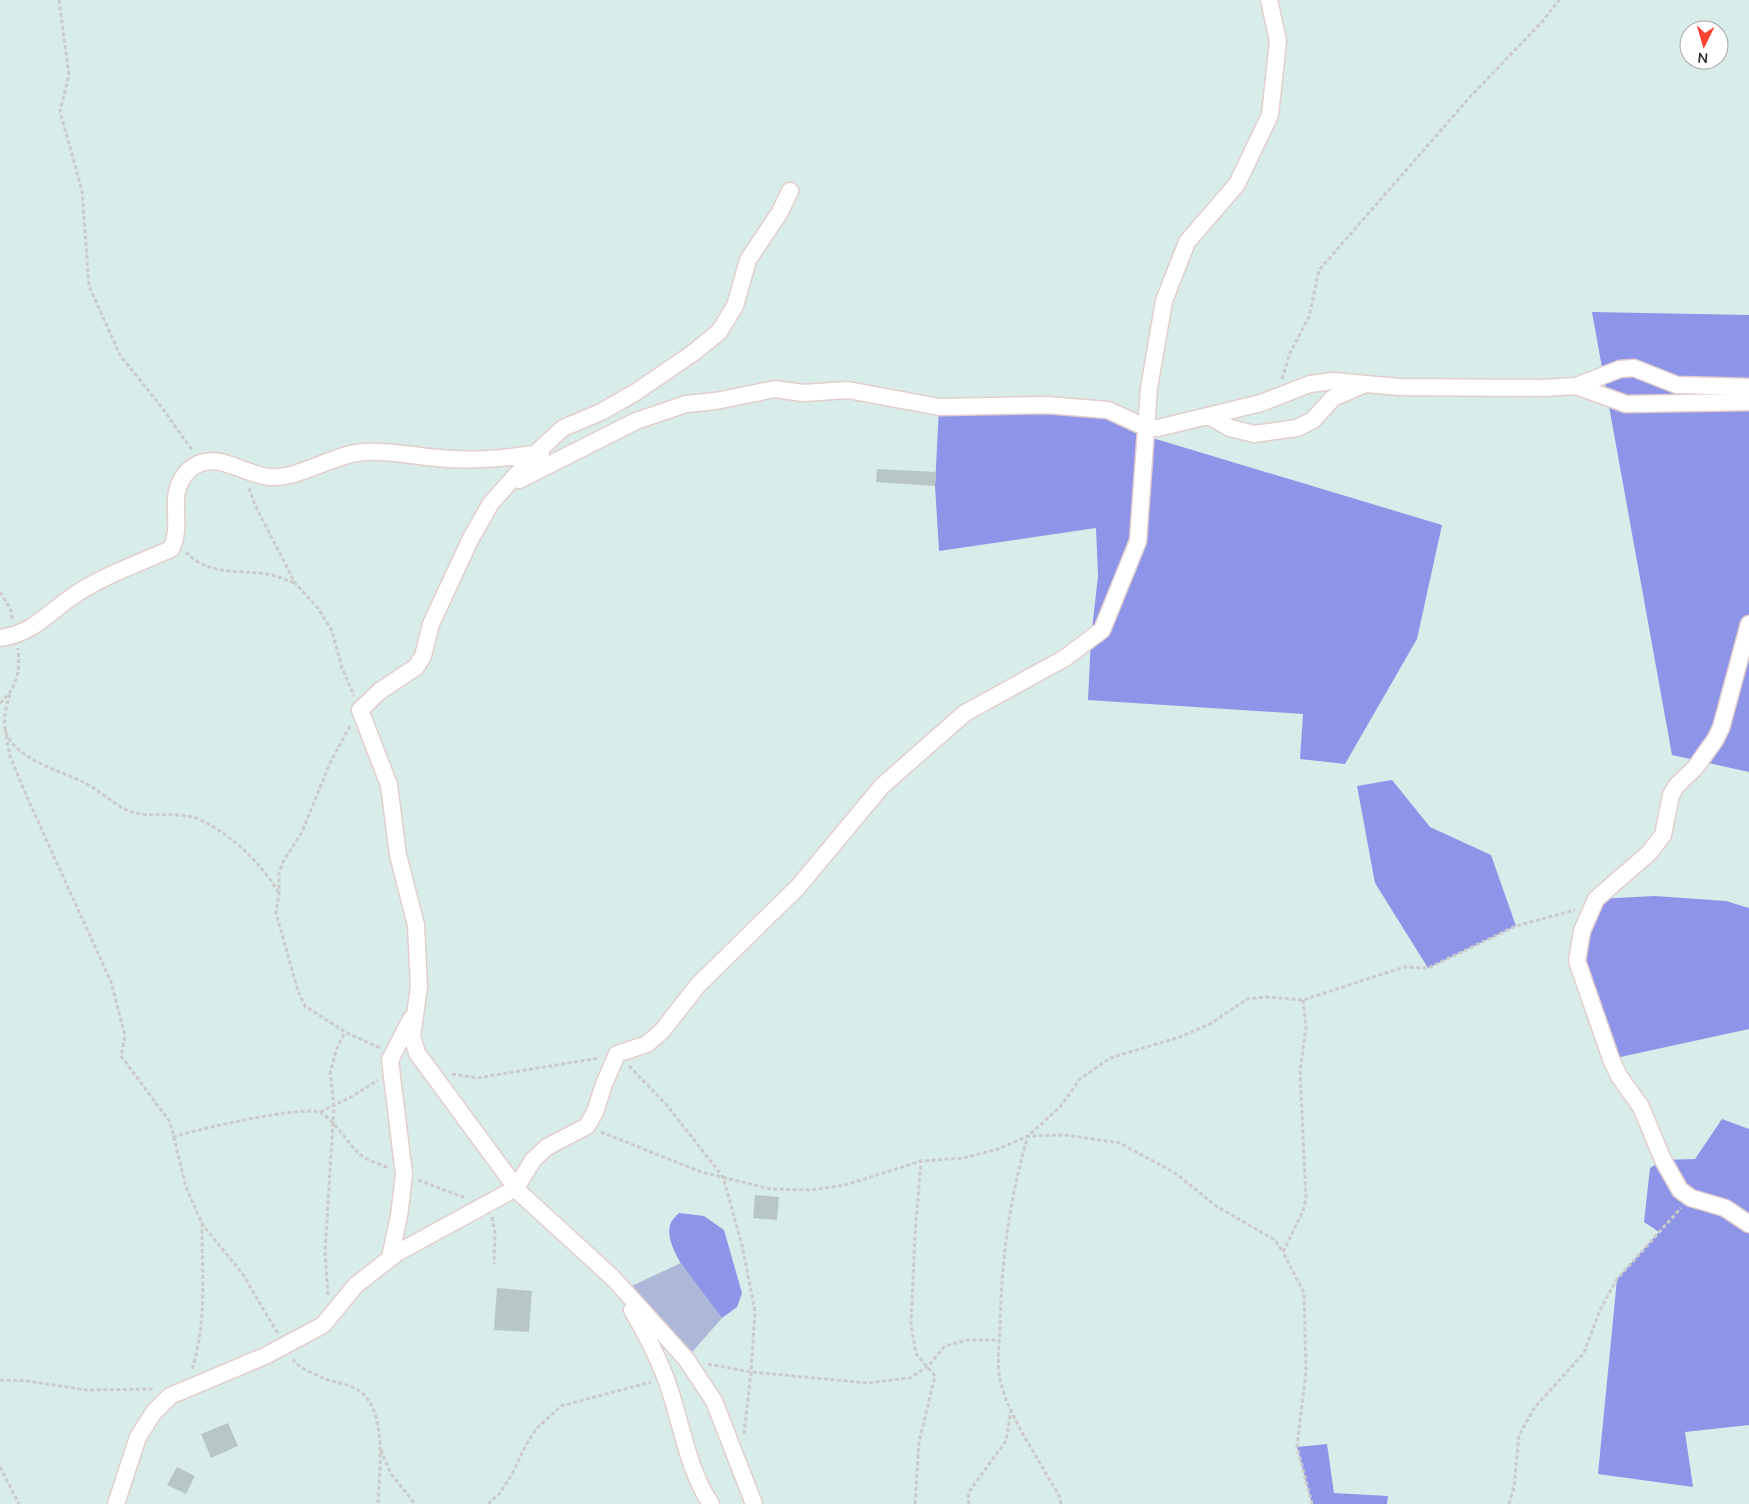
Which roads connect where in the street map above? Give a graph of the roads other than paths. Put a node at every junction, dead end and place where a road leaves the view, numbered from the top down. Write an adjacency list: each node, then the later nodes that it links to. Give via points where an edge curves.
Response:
1 (1268, 0): 8 (street, via 1278,41 1270,115 1237,184 1187,242 1164,301 1149,388)
2 (790, 191): 10 (street, via 748,260 736,306 719,332 636,392 602,412 562,428)
3 (1366, 384): 4 (street, via 1483,388); 7 (street, via 1333,381 1310,384); 7 (street, via 1333,398 1313,420 1297,428 1254,434 1230,428)
4 (1576, 386): 5 (street, via 1620,369 1634,368 1677,385); 6 (street, via 1626,404)
5 (1749, 387)
6 (1749, 402)
7 (1209, 416): 8 (street)
8 (1146, 428): 9 (street, via 1108,410 1047,405 939,407 848,390 803,393 775,389 716,402 686,404 636,421); 15 (street, via 1138,541 1102,630 1065,658 965,713 882,786 798,887 698,985 662,1031 646,1044 617,1054 587,1126 547,1146 533,1160)
9 (584, 446): 10 (street); 11 (street)
10 (536, 453): 11 (street); 13 (street, via 467,459 394,451 361,452 329,459 277,478 264,477 222,461 201,462 189,470 176,489 175,540 171,549 75,594 18,636)
11 (506, 488): 14 (street, via 491,503 471,538 435,616 423,656 416,667 360,710 389,785 398,855 419,940)
12 (1749, 624): 16 (street, via 1722,728 1671,795 1663,835 1649,853 1596,899 1582,932 1577,961 1619,1076 1641,1107 1663,1160 1680,1190 1691,1198 1725,1208)
13 (0, 638)
14 (417, 1006): 15 (street, via 413,1043); 17 (street, via 390,1060 404,1174)
15 (516, 1188): 17 (street); 18 (street)
16 (1749, 1224)
17 (390, 1258): 20 (street, via 356,1285 323,1325 265,1356 170,1396 154,1412 138,1437)
18 (613, 1278): 19 (street, via 686,1359 714,1400); 21 (street, via 647,1336 666,1378 692,1462)
19 (755, 1502)
20 (116, 1504)
21 (711, 1504)

